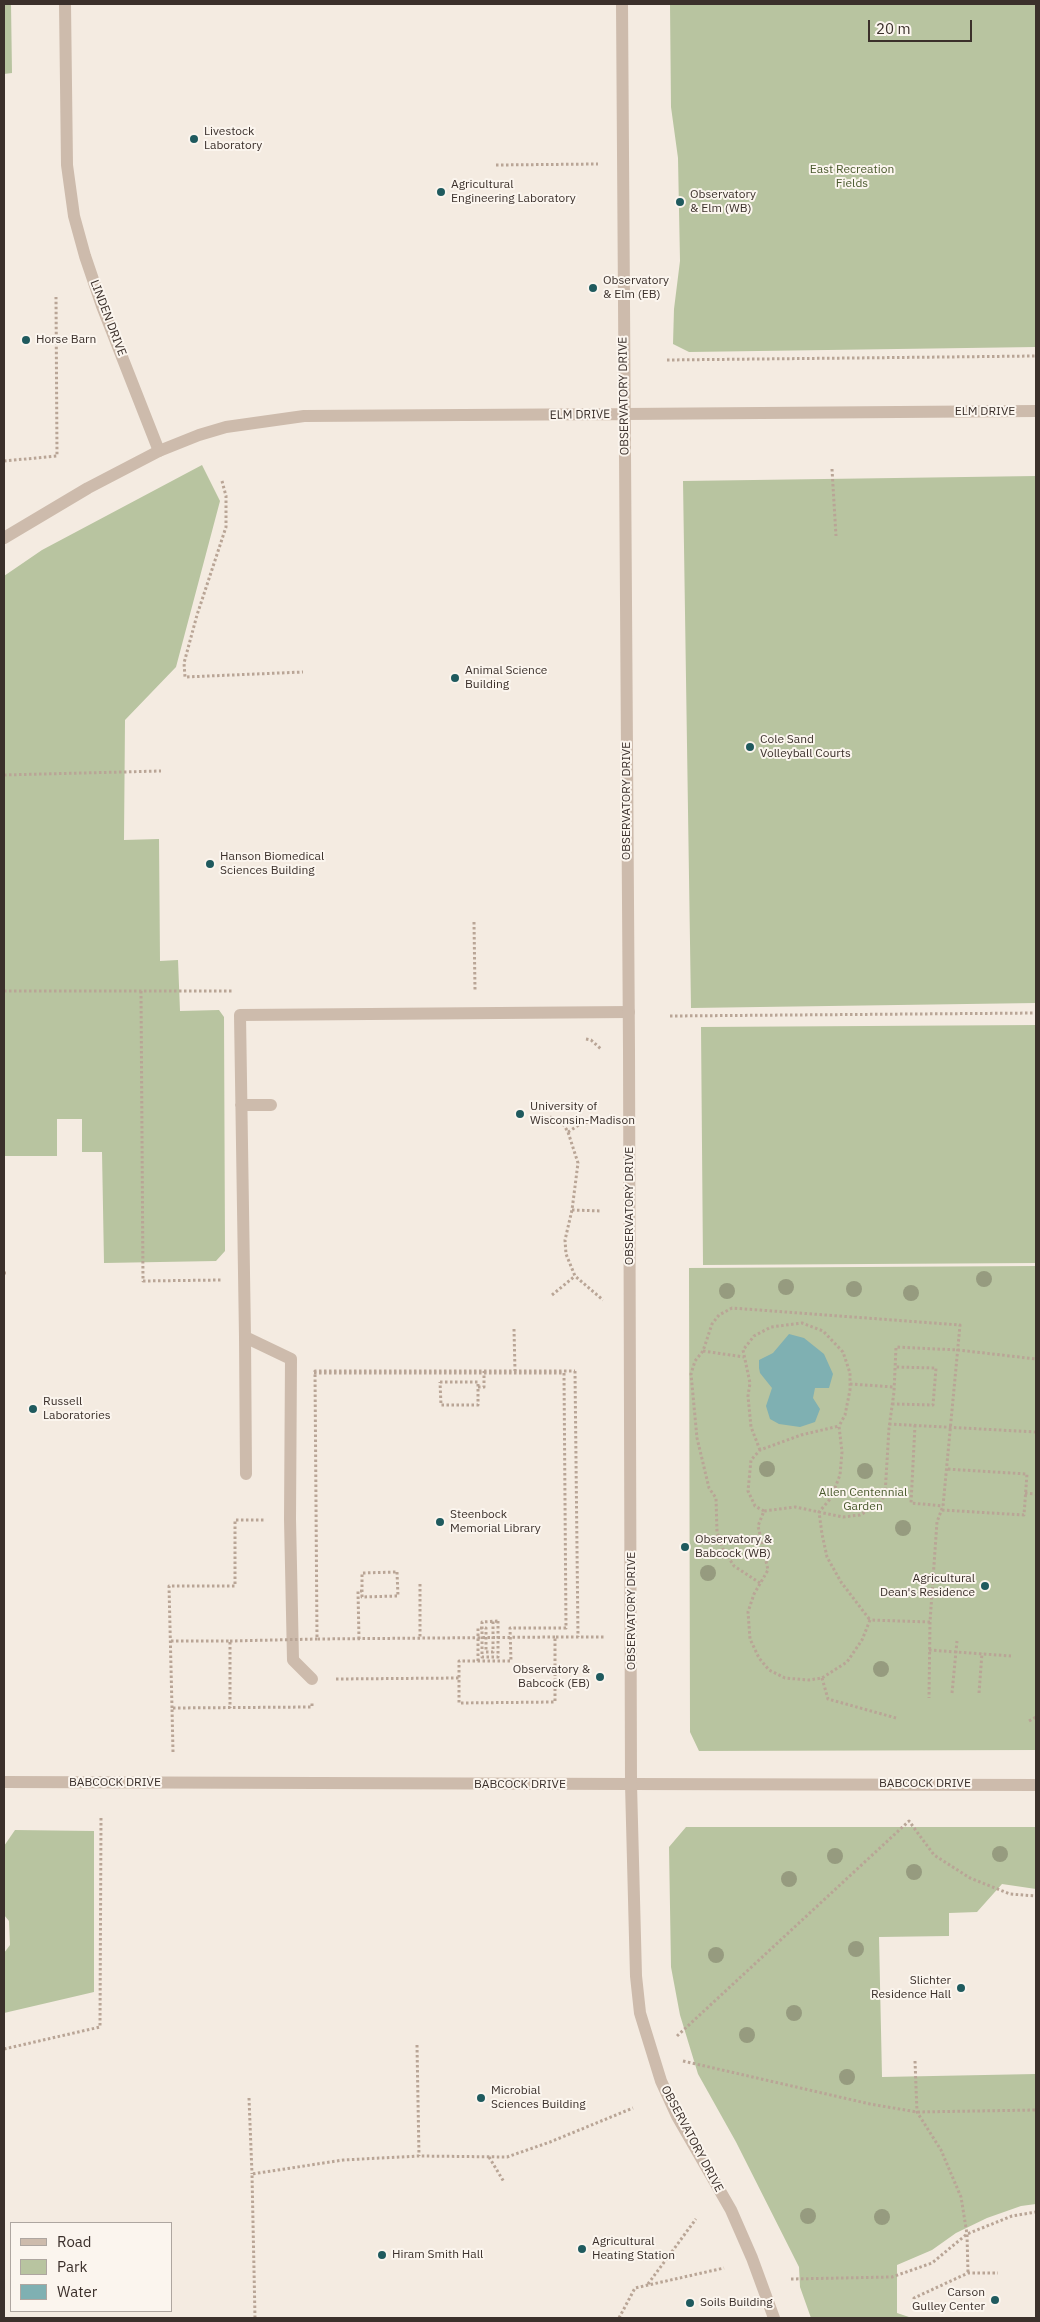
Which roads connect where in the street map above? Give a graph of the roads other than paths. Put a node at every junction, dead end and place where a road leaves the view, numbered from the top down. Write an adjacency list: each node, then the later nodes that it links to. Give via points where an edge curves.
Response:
1 (65, 4): 5 (street, LINDEN DRIVE, via 67,166 74,216 102,306)
2 (622, 4): 4 (street, OBSERVATORY DRIVE)
3 (1036, 411): 4 (street, ELM DRIVE)
4 (624, 414): 5 (street, ELM DRIVE, via 304,416 226,427); 7 (street, OBSERVATORY DRIVE)
5 (159, 451): 6 (street)
6 (4, 538)
7 (629, 1012): 9 (street, via 240,1016); 14 (street, OBSERVATORY DRIVE)
8 (271, 1105): 9 (street)
9 (241, 1106): 10 (street)
10 (245, 1336): 11 (street); 12 (street, via 291,1360 293,1660)
11 (246, 1474)
12 (312, 1679)
13 (4, 1782): 14 (street, BABCOCK DRIVE)
14 (631, 1784): 15 (street, BABCOCK DRIVE); 16 (street, OBSERVATORY DRIVE, via 636,1976 640,2013 661,2081 677,2116 731,2210)
15 (1036, 1785)
16 (774, 2318)

